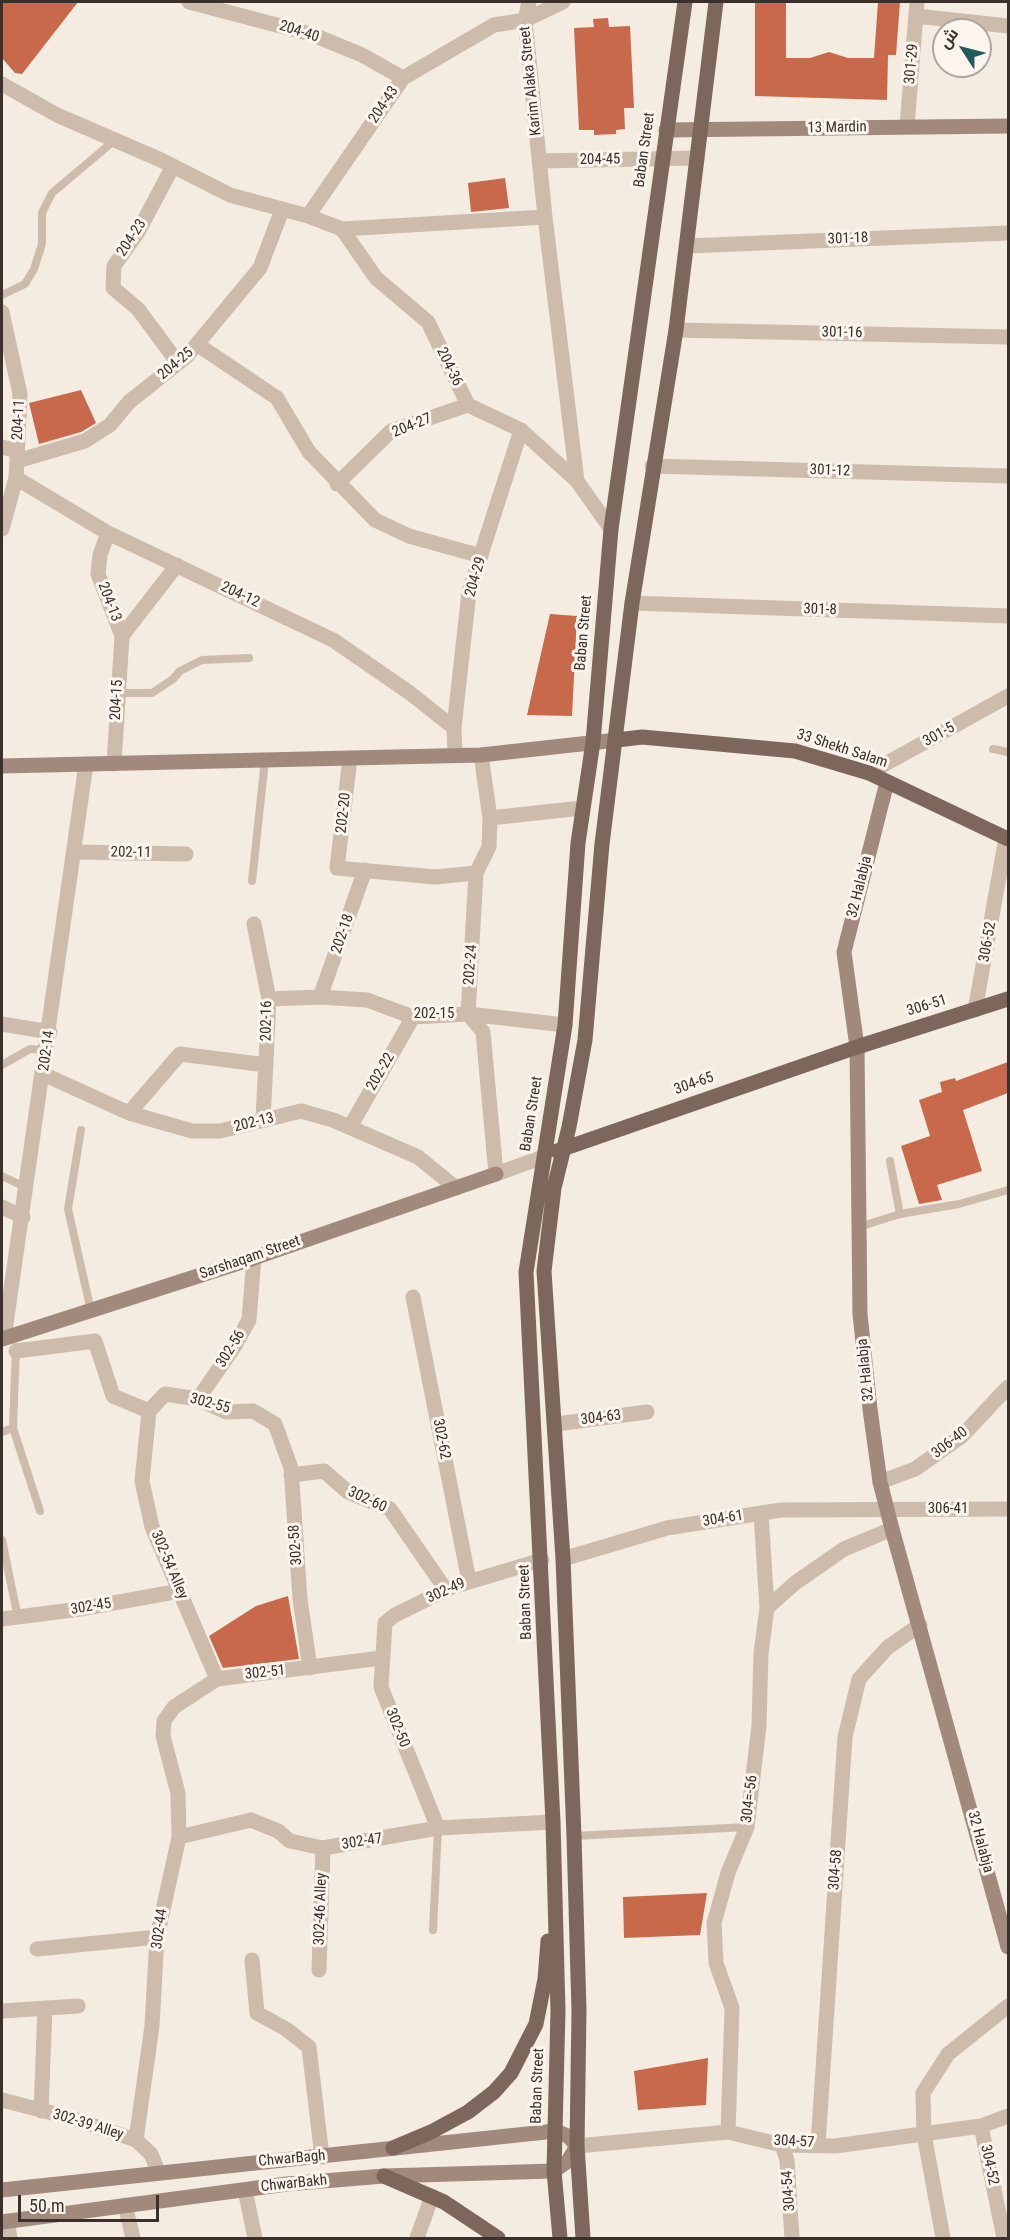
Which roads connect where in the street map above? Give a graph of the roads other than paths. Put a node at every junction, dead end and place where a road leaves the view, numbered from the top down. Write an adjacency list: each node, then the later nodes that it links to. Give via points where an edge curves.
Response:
1 (189, 2): 9 (street, 204-40, via 311,34 362,55)
2 (529, 2): 7 (street, Karim Alaka Street)
3 (563, 2): 7 (street)
4 (685, 2): 13 (main road, Baban Street)
5 (716, 2): 14 (main road)
6 (917, 9): 8 (street); 11 (street, 301-29)
7 (525, 20): 9 (street, 204-43, via 494,25); 18 (street, Karim Alaka Street)
8 (1008, 26)
9 (403, 78): 21 (street, 204-43)
10 (2, 84): 15 (street, via 57,115)
11 (907, 126): 12 (street, 13 Mardin); 14 (street, 13 Mardin)
12 (1008, 126)
13 (666, 130): 14 (street, 13 Mardin); 16 (main road, Baban Street)
14 (700, 131): 17 (main road)
15 (115, 140): 19 (street); 26 (lane, via 52,193 42,213 42,244 34,269 25,284)
16 (662, 158): 17 (street, 204-45); 18 (street, 204-45); 42 (main road, Baban Street)
17 (697, 158): 25 (main road)
18 (540, 161): 22 (street, Karim Alaka Street)
19 (173, 166): 20 (street, via 230,195); 31 (street, 204-23, via 138,232 114,266 113,288 138,309)
20 (282, 210): 21 (street); 30 (street, 204-25, via 260,268)
21 (308, 216): 23 (street)
22 (545, 217): 23 (street); 39 (street, Karim Alaka Street)
23 (342, 229): 32 (street, 204-36, via 376,278 428,322)
24 (1008, 233): 25 (street, 301-18)
25 (687, 246): 28 (main road)
26 (2, 295)
27 (2, 312): 35 (street, 204-11, via 20,394)
28 (676, 330): 29 (street, 301-16); 36 (main road)
29 (1008, 337)
30 (198, 345): 31 (street, 204-25); 40 (street, via 277,398 309,452)
31 (178, 363): 35 (street, 204-25, via 129,402 110,425 85,441)
32 (468, 405): 33 (street); 40 (street, 204-27, via 391,431)
33 (521, 430): 39 (street); 44 (street, 204-29)
34 (2, 447): 35 (street)
35 (17, 456): 38 (street, 204-11)
36 (652, 466): 37 (street, 301-12); 46 (main road)
37 (1008, 476)
38 (16, 478): 41 (street, 204-11); 43 (street, 204-12)
39 (577, 481): 42 (street)
40 (337, 484): 44 (street, via 375,520 409,536)
41 (2, 529)
42 (611, 529): 54 (main road, Baban Street)
43 (108, 533): 45 (street, 204-12); 48 (street, 204-13, via 98,574)
44 (481, 556): 52 (street, 204-29, via 470,592)
45 (177, 565): 48 (street); 52 (street, 204-12, via 333,640)
46 (632, 603): 47 (street, 301-8); 53 (main road)
47 (1008, 616)
48 (122, 636): 50 (street, 204-15)
49 (249, 658): 50 (lane, via 202,660 152,693)
50 (117, 693): 62 (street, 204-15)
51 (1008, 696): 64 (street, 301-5)
52 (453, 728): 57 (street, 204-29)
53 (616, 740): 54 (street); 64 (main road, 33 Shekh Salam, via 642,737 795,751); 93 (main road, via 602,844 585,1040)
54 (593, 742): 58 (street); 66 (main road, Baban Street)
55 (993, 749): 56 (lane)
56 (1008, 752)
57 (455, 755): 58 (street); 59 (street)
58 (481, 755): 67 (street, 202-24)
59 (350, 758): 60 (street); 71 (street, 202-20, via 338,868)
60 (265, 760): 62 (street); 73 (lane)
61 (86, 764): 62 (street); 63 (street); 69 (street, 202-14)
62 (114, 764)
63 (2, 766)
64 (869, 773): 65 (main road, 33 Shekh Salam)
65 (887, 782): 68 (main road, 33 Shekh Salam); 84 (street, 32 Halabja, via 844,952)
66 (582, 808): 67 (street); 82 (main road, Baban Street)
67 (490, 818): 72 (street, 202-24, via 489,847)
68 (1007, 839): 78 (street, 306-52)
69 (76, 852): 70 (street, 202-11); 83 (street, 202-14)
70 (186, 854)
71 (365, 870): 72 (street, via 435,877); 75 (street, 202-18)
72 (476, 873): 79 (street, 202-24)
73 (252, 881)
74 (254, 924): 76 (street, 202-16)
75 (320, 997): 76 (street, 202-15); 80 (street, 202-15, via 367,1000)
76 (268, 999): 87 (street, 202-16)
77 (1008, 999): 78 (main road, 306-51)
78 (975, 1010): 84 (main road, 306-51)
79 (468, 1014): 80 (street, 202-15); 82 (street, 202-15); 96 (street, via 483,1032)
80 (413, 1017): 91 (street, 202-22)
81 (2, 1024): 83 (street)
82 (564, 1025): 94 (main road, Baban Street)
83 (50, 1032): 85 (street, 202-14)
84 (857, 1047): 93 (main road, 304-65); 104 (street, 32 Halabja)
85 (47, 1050): 86 (lane, via 30,1049); 88 (street, 202-14)
86 (2, 1065)
87 (266, 1065): 89 (street, via 180,1054); 90 (street, 202-16)
88 (44, 1074): 89 (street, 202-13); 98 (street, 202-14)
89 (129, 1113): 90 (street, 202-13, via 192,1131 220,1131)
90 (263, 1120): 91 (street, 202-13, via 301,1111)
91 (350, 1127): 99 (street, 202-13, via 418,1158)
92 (81, 1130): 107 (lane, via 68,1209)
93 (563, 1148): 94 (main road, 304-65); 115 (main road, via 543,1271)
94 (543, 1157): 96 (street); 127 (main road, Baban Street, via 526,1272)
95 (890, 1161): 102 (lane)
96 (496, 1174): 99 (street, Sarshaqam Street)
97 (2, 1176): 98 (lane)
98 (27, 1188): 103 (street, 202-14)
99 (456, 1188): 105 (street, Sarshaqam Street)
100 (1008, 1190): 102 (lane, via 959,1204)
101 (2, 1207): 103 (street)
102 (900, 1214): 104 (lane)
103 (23, 1217): 108 (street, 202-14)
104 (859, 1227): 119 (street, 32 Halabja, via 860,1314)
105 (254, 1258): 107 (street, Sarshaqam Street); 111 (street, 302-56, via 249,1320)
106 (413, 1297): 128 (street, 302-62)
107 (91, 1311): 108 (street, Sarshaqam Street)
108 (7, 1337): 109 (lane)
109 (16, 1352): 112 (street, via 95,1341 113,1396); 116 (lane)
110 (1008, 1387): 119 (street, 306-40, via 962,1436 915,1469)
111 (198, 1399): 112 (street, 302-55, via 165,1394); 114 (street, 302-55, via 226,1412 253,1411)
112 (149, 1411): 130 (street, 302-54 Alley, via 142,1481 152,1527)
113 (647, 1412): 115 (street, 304-63)
114 (275, 1424): 118 (street, 302-58)
115 (556, 1424): 126 (main road)
116 (13, 1428): 117 (lane); 122 (lane)
117 (2, 1432)
118 (291, 1475): 129 (street, 302-60, via 324,1471 348,1492 390,1509); 137 (street, 302-58, via 300,1599)
119 (880, 1482): 121 (street, 32 Halabja)
120 (1008, 1509): 121 (street, 306-41)
121 (888, 1510): 123 (street, 304-61); 124 (street, 32 Halabja)
122 (40, 1511)
123 (761, 1513): 126 (street, 304-61, via 667,1528); 131 (street, 304=-56)
124 (892, 1529): 131 (street, via 844,1549 795,1582); 135 (street, 32 Halabja)
125 (2, 1540): 132 (lane)
126 (563, 1559): 143 (main road)
127 (542, 1560): 128 (street, 302-49); 140 (main road, Baban Street)
128 (469, 1581): 129 (street, 302-49)
129 (446, 1590): 134 (street, 302-49)
130 (180, 1591): 132 (street, 302-45); 138 (street, 302-54 Alley)
131 (767, 1608): 141 (street, 304=-56)
132 (18, 1618): 133 (street, 302-45)
133 (2, 1619)
134 (385, 1623): 136 (street, 302-50)
135 (920, 1626): 149 (street, 32 Halabja); 165 (street, 304-58, via 888,1647 860,1680 845,1737)
136 (381, 1658): 137 (street, 302-51); 142 (street, 302-50, via 381,1687)
137 (310, 1668): 138 (street, 302-51)
138 (217, 1679): 139 (street, 302-51, via 174,1707)
139 (164, 1721): 144 (street, 302-44, via 163,1736 178,1793)
140 (553, 1822): 142 (street, 302-47); 146 (main road, Baban Street)
141 (747, 1827): 143 (lane); 162 (street, 304=-56, via 728,1873 714,1923 716,1963 732,2008)
142 (438, 1828): 145 (street, 302-47); 147 (lane)
143 (574, 1836): 167 (main road, via 579,2011)
144 (179, 1837): 145 (street, 302-47, via 251,1820 278,1831 290,1841); 148 (street, 302-44)
145 (323, 1848): 152 (street, 302-46 Alley)
146 (553, 1851): 161 (main road, Baban Street, via 558,2011); 168 (main road, via 545,1978 536,2024 525,2050 511,2073 482,2102 444,2126)
147 (434, 1930)
148 (158, 1937): 150 (street); 164 (street, 302-44, via 152,2026)
149 (1008, 1947)
150 (37, 1949)
151 (252, 1960): 169 (street, via 257,2013 309,2046)
152 (319, 1970)
153 (78, 2006): 155 (street)
154 (1008, 2006): 163 (street, via 967,2036 932,2075 923,2093)
155 (45, 2008): 156 (street); 158 (street)
156 (2, 2011)
157 (2, 2100): 158 (street, 302-39 Alley)
158 (41, 2110): 164 (street, 302-39 Alley)
159 (1008, 2116): 160 (street, 304-57)
160 (981, 2126): 163 (street, 304-57); 187 (street, 304-52)
161 (555, 2131): 167 (street, via 568,2136); 168 (street, ChwarBagh); 170 (main road, Baban Street)
162 (728, 2132): 166 (street, 304-57); 167 (street, 304-57)
163 (924, 2134): 165 (street, 304-57, via 835,2146); 186 (street)
164 (136, 2140): 171 (street, 302-39 Alley, via 151,2154)
165 (818, 2144): 166 (street, 304-57)
166 (782, 2145): 185 (street, 304-54, via 787,2160)
167 (577, 2146): 170 (street, via 568,2161); 184 (main road)
168 (393, 2148): 169 (street, ChwarBagh)
169 (322, 2157): 171 (street, ChwarBagh)
170 (554, 2170): 172 (street, ChwarBakh); 183 (main road, Baban Street)
171 (158, 2171): 173 (street, ChwarBagh)
172 (384, 2176): 174 (street, ChwarBakh); 175 (main road)
173 (2, 2190)
174 (245, 2190): 176 (street, ChwarBakh); 180 (street)
175 (432, 2196): 181 (street); 182 (main road)
176 (125, 2205): 177 (street, ChwarBakh); 179 (street)
177 (4, 2222): 178 (street)
178 (10, 2238)
179 (133, 2238)
180 (255, 2238)
181 (417, 2238)
182 (498, 2238)
183 (560, 2238)
184 (583, 2238)
185 (792, 2238)
186 (943, 2238)
187 (1004, 2238)

